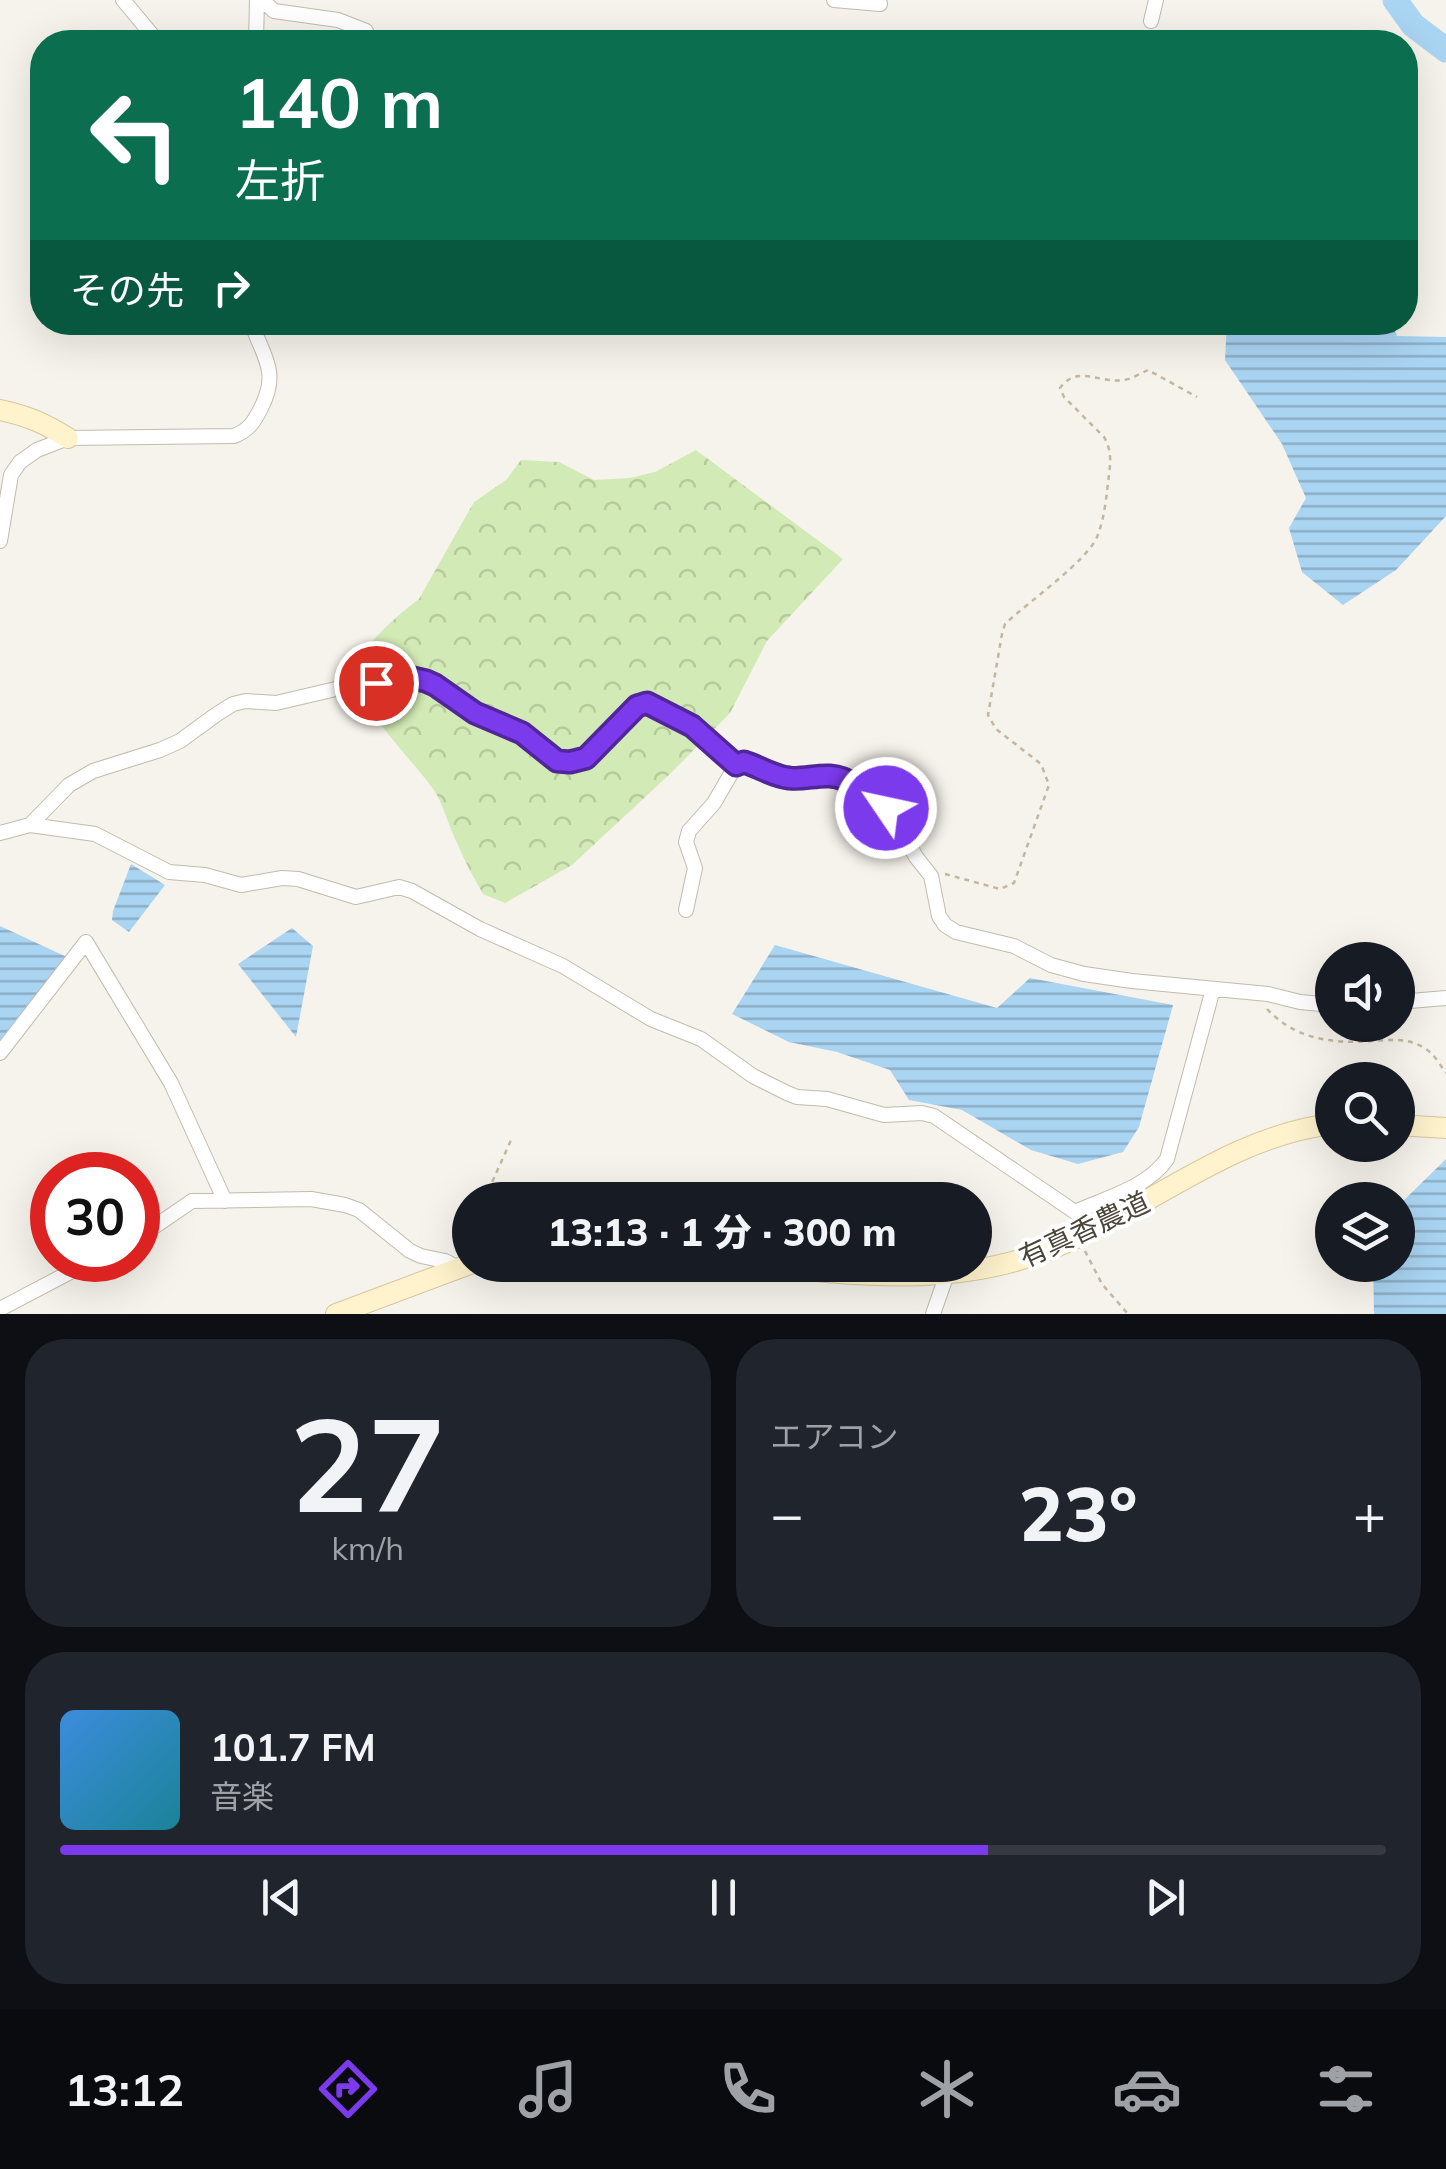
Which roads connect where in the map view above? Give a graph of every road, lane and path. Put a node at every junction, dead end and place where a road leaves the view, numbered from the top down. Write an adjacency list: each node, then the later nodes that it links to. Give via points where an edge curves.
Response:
1 (122, 0): 7 (street)
2 (259, 0): 8 (street); 9 (street, via 274,11)
3 (834, 0): 5 (street)
4 (1156, 0): 6 (street)
5 (880, 4)
6 (1151, 22)
7 (148, 30)
8 (257, 30)
9 (363, 30)
10 (256, 335): 13 (street, via 271,376 245,432)
11 (1197, 396): 18 (path, via 1148,370 1124,380 1078,375 1060,388 1108,444 1106,502 1085,553 1006,624 988,715 1041,764 1049,785 1014,883 1000,889)
12 (0, 410): 13 (street)
13 (68, 438): 14 (street, via 37,450 11,474)
14 (0, 541)
15 (736, 765): 16 (street, via 692,726 647,703 586,758 557,761 522,733 413,678 276,704 233,704 180,742 93,771); 18 (street, via 792,779 842,778 886,808); 19 (street, via 689,831 695,868)
16 (30, 825): 17 (street); 34 (street, via 95,834 168,872 241,884 298,879 356,897 412,891 563,966 652,1020 700,1039 787,1093 884,1115 934,1116)
17 (0, 833)
18 (931, 876): 20 (street, via 940,916 956,932 1084,974)
19 (686, 910)
20 (1213, 988): 21 (street); 33 (street, via 1167,1159)
21 (1253, 993): 24 (street); 26 (path, via 1271,1014 1310,1037 1414,1042)
22 (1446, 998): 23 (street)
23 (1415, 1001)
24 (1315, 1002)
25 (0, 1053): 32 (street, via 86,942 171,1083)
26 (1446, 1074)
27 (1315, 1126): 33 (street, 有真香農道)
28 (1415, 1126): 29 (street)
29 (1446, 1128)
30 (512, 1138): 31 (path)
31 (492, 1182)
32 (225, 1201): 35 (street, via 192,1202); 37 (street, via 311,1198 345,1205 410,1251)
33 (1124, 1201): 34 (street); 36 (street, 有真香農道)
34 (1075, 1212): 36 (street)
35 (160, 1223)
36 (1078, 1236): 38 (street, 有真香農道); 45 (path, via 1092,1269)
37 (452, 1262)
38 (992, 1267)
39 (452, 1270): 43 (street)
40 (50, 1282): 42 (street)
41 (944, 1282): 44 (street)
42 (0, 1308)
43 (336, 1314)
44 (933, 1314)
45 (1128, 1314)

